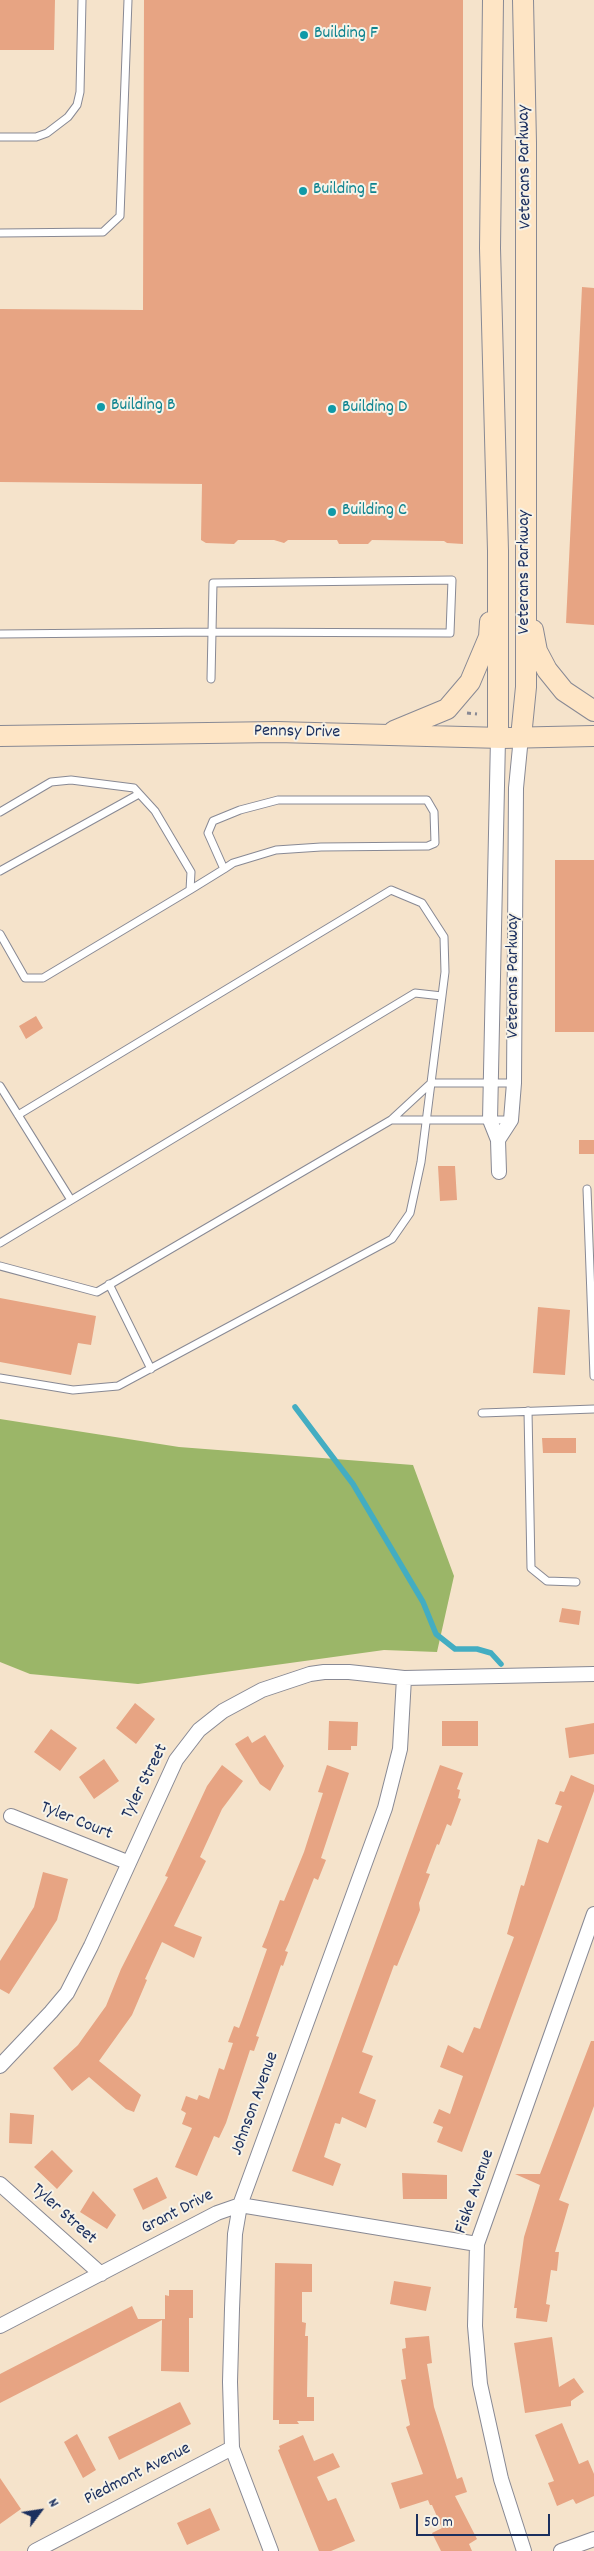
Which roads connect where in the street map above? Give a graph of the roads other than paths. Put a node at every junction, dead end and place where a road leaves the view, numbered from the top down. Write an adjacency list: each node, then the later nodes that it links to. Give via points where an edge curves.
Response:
1 (82, 0): 5 (lane, via 77,105 68,117 47,133 36,137)
2 (128, 0): 6 (lane, via 120,216 103,232)
3 (493, 0): 7 (main road, Veterans Parkway, via 490,248)
4 (523, 0): 8 (main road, Veterans Parkway)
5 (0, 137)
6 (0, 233)
7 (498, 551): 13 (main road, via 488,637 470,682 446,709); 17 (main road, Veterans Parkway)
8 (526, 599): 12 (main road, via 537,651 548,670 564,691); 16 (main road, Veterans Parkway, via 526,687)
9 (212, 632): 9 (lane, via 213,583 452,580 450,633); 10 (lane); 11 (lane)
10 (0, 634)
11 (211, 679)
12 (594, 711)
13 (385, 734): 14 (main road, Pennsy Drive, via 199,732); 17 (main road, Pennsy Drive)
14 (0, 736)
15 (594, 736): 16 (main road, Pennsy Drive)
16 (521, 737): 17 (main road, Pennsy Drive); 27 (street, Veterans Parkway, via 516,788)
17 (498, 738): 26 (street, Veterans Parkway)
18 (139, 794): 19 (lane, via 134,788 71,780 51,782); 21 (lane); 22 (lane, via 155,811 191,872)
19 (0, 812)
20 (224, 869): 20 (lane, via 233,863 276,850 428,846 435,843 434,812 427,800 278,800 240,810 213,821 208,833); 22 (lane)
21 (0, 871)
22 (190, 890): 23 (lane, via 42,978 25,978)
23 (0, 934)
24 (442, 996): 25 (lane); 29 (lane, via 444,936 422,904 391,890); 37 (lane, via 415,993)
25 (430, 1083): 26 (lane); 30 (lane); 33 (lane)
26 (490, 1083): 27 (lane); 31 (street, Veterans Parkway)
27 (514, 1083): 32 (street, Veterans Parkway)
28 (0, 1086): 29 (lane)
29 (18, 1115): 37 (lane)
30 (391, 1120): 33 (lane); 40 (lane)
31 (490, 1120): 32 (lane); 33 (lane); 34 (street, Veterans Parkway)
32 (511, 1120): 34 (street, Veterans Parkway)
33 (426, 1121): 41 (lane, via 410,1213 392,1240)
34 (498, 1140): 35 (street, Veterans Parkway)
35 (500, 1172)
36 (587, 1189): 42 (lane)
37 (71, 1200): 38 (lane)
38 (0, 1243)
39 (0, 1266): 40 (lane, via 97,1292)
40 (110, 1284): 41 (lane)
41 (151, 1369): 43 (lane, via 118,1386 72,1390)
42 (594, 1376)
43 (0, 1378)
44 (594, 1409): 45 (lane)
45 (528, 1411): 46 (lane); 47 (lane, via 532,1568 547,1581)
46 (482, 1413)
47 (576, 1582)
48 (594, 1674): 49 (street, Tyler Street)
49 (404, 1678): 51 (street, Tyler Street, via 349,1672 310,1674 262,1690 223,1711 199,1730 176,1760); 55 (street, Johnson Avenue, via 400,1749 385,1808)
50 (11, 1816): 51 (street, Tyler Court)
51 (127, 1862): 53 (street, Tyler Street, via 67,1993)
52 (594, 1914): 56 (street, Fiske Avenue)
53 (0, 2066)
54 (0, 2184): 57 (street, Tyler Street)
55 (240, 2205): 56 (street, Grant Drive); 57 (street, Grant Drive, via 217,2213); 59 (street, Johnson Avenue, via 235,2234 232,2310)
56 (477, 2244): 63 (street, Fiske Avenue, via 475,2307 480,2384 501,2479)
57 (101, 2274): 58 (street, Grant Drive)
58 (0, 2326)
59 (232, 2448): 61 (street, Piedmont Avenue); 62 (street, Johnson Avenue)
60 (594, 2539): 64 (street)
61 (35, 2551)
62 (271, 2551)
63 (524, 2551)
64 (561, 2551)

